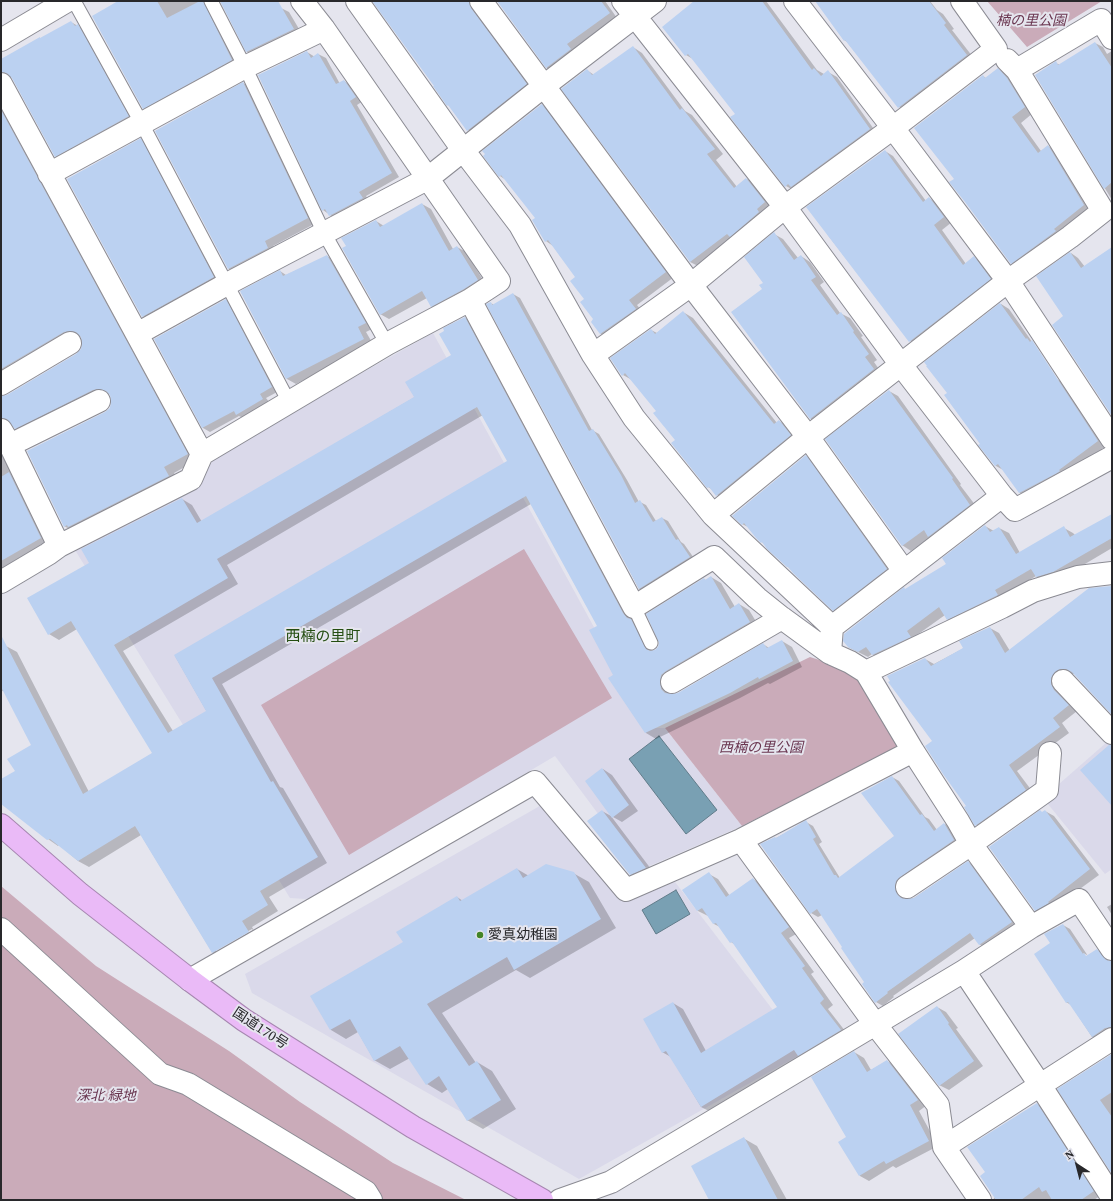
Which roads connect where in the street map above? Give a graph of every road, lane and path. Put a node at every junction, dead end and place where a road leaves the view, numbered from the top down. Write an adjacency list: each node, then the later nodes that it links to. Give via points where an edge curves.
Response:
1 (67, 1): 13 (street)
2 (74, 1): 19 (lane)
3 (211, 1): 15 (lane)
4 (302, 1): 12 (street)
5 (357, 1): 21 (street)
6 (481, 1): 18 (street)
7 (654, 1): 10 (street)
8 (795, 1): 20 (street)
9 (962, 1): 14 (street)
10 (629, 8): 18 (street); 24 (street)
11 (1108, 25): 16 (street)
12 (324, 29): 15 (street); 23 (street)
13 (1, 40)
14 (996, 49): 16 (street); 20 (street)
15 (245, 67): 19 (street); 26 (lane)
16 (1017, 70): 25 (street)
17 (1, 84): 22 (street)
18 (544, 86): 21 (street); 29 (street)
19 (142, 124): 22 (street); 28 (lane)
20 (893, 128): 24 (street); 27 (street)
21 (463, 150): 23 (street); 34 (street, via 520,225)
22 (49, 174): 31 (street)
23 (427, 179): 26 (street); 30 (street, via 499,281)
24 (785, 207): 29 (street); 35 (street)
25 (1108, 209): 27 (street)
26 (324, 233): 28 (street); 33 (lane)
27 (1008, 281): 35 (street); 41 (street)
28 (227, 284): 31 (street); 38 (lane)
29 (691, 285): 34 (street); 39 (street)
30 (470, 300): 33 (street); 50 (street)
31 (137, 334): 42 (street)
32 (70, 343): 36 (street)
33 (387, 344): 38 (street)
34 (593, 355): 45 (street, via 634,418)
35 (901, 365): 39 (street); 44 (street)
36 (1, 384)
37 (99, 401): 40 (street)
38 (289, 402): 42 (street)
39 (808, 437): 45 (street); 47 (street)
40 (5, 438): 46 (street)
41 (1112, 439)
42 (202, 454): 46 (street, via 191,479)
43 (1112, 457): 44 (street, via 1015,510)
44 (1002, 496): 47 (street)
45 (713, 515): 52 (street)
46 (59, 546): 49 (street)
47 (904, 571): 52 (street)
48 (1112, 573): 55 (street, via 1078,576 1033,591)
49 (1, 582)
50 (634, 607): 51 (street, via 714,557); 53 (lane)
51 (782, 618): 54 (street); 57 (street)
52 (832, 627): 54 (street)
53 (651, 644)
54 (830, 653): 55 (street)
55 (866, 672): 59 (street)
56 (1063, 681): 58 (street)
57 (672, 682)
58 (1112, 732)
59 (913, 751): 62 (street); 63 (street)
60 (1050, 753): 63 (street, via 1047,790)
61 (1, 825): 69 (highway, 国道170号, via 80,894)
62 (741, 840): 69 (street, via 626,890 535,782); 70 (street)
63 (971, 844): 64 (street); 65 (street)
64 (907, 887)
65 (1031, 927): 67 (street, via 1079,900); 68 (street)
66 (1, 929): 75 (street, via 160,1074 188,1084 366,1192)
67 (1112, 949)
68 (964, 971): 70 (street); 72 (street)
69 (190, 980): 76 (highway, 国道170号, via 244,1020 413,1128)
70 (875, 1024): 73 (street, via 938,1105); 77 (street, via 611,1182)
71 (1112, 1039): 72 (street)
72 (1040, 1084): 73 (street); 74 (street)
73 (944, 1147): 78 (street)
74 (1112, 1197)
75 (371, 1200)
76 (542, 1200)
77 (560, 1200)
78 (980, 1200)

